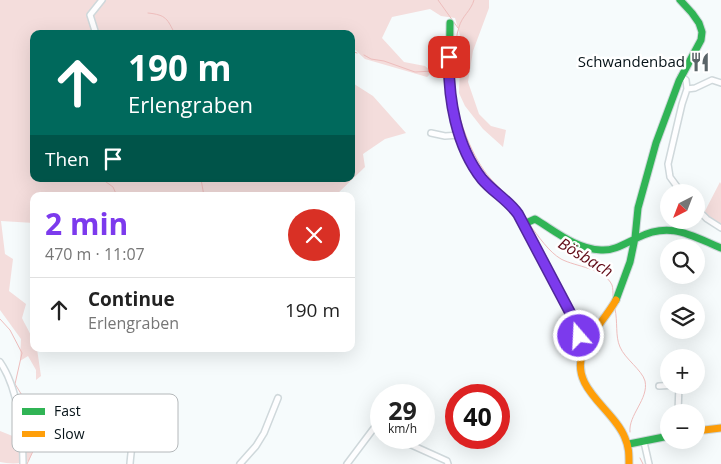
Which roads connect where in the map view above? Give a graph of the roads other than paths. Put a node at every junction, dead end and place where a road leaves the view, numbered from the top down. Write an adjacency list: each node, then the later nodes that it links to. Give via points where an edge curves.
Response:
1 (102, 0): 4 (street, via 90,14)
2 (680, 0): 5 (street, via 698,20 702,34 700,45)
3 (450, 23): 9 (street, via 449,81)
4 (95, 30)
5 (681, 76): 7 (street, via 686,80); 14 (street, via 648,170)
6 (721, 83): 7 (street, via 712,80)
7 (687, 89): 10 (street, via 668,164)
8 (432, 133): 9 (street)
9 (460, 135): 12 (street, via 477,172)
10 (675, 184)
11 (705, 217): 13 (street)
12 (527, 222): 14 (street, via 537,220 567,239 596,249 612,249); 16 (street, via 579,336)
13 (721, 228)
14 (634, 239): 15 (street, via 664,228); 16 (street, via 621,290)
15 (721, 248)
16 (587, 344): 25 (street, via 581,358 584,381 624,432)
17 (0, 362): 18 (street)
18 (13, 394)
19 (278, 398): 27 (street, via 264,433)
20 (721, 428): 21 (street)
21 (705, 430)
22 (370, 432): 28 (street)
23 (660, 438): 24 (street)
24 (644, 442): 25 (street); 31 (street)
25 (629, 444): 30 (street)
26 (421, 449): 29 (street, via 446,460)
27 (240, 464)
28 (347, 464)
29 (448, 464)
30 (629, 464)
31 (649, 464)

